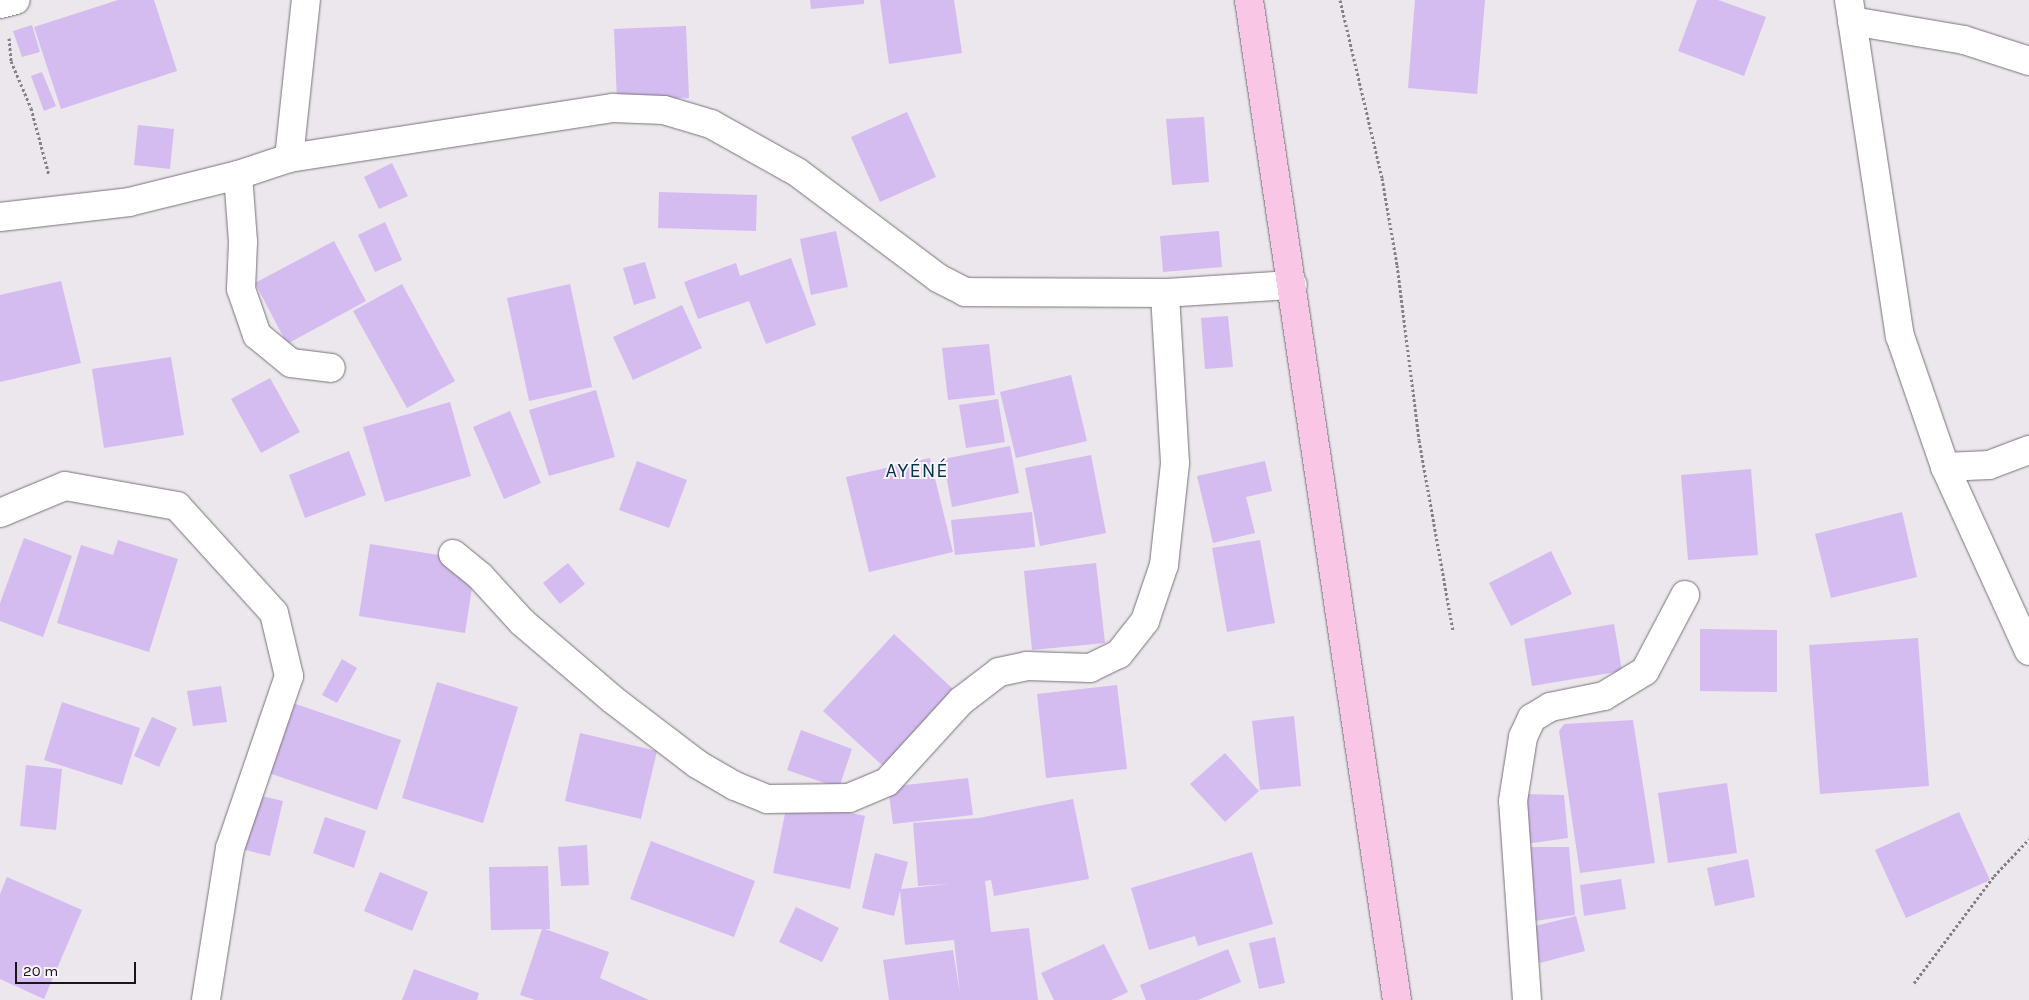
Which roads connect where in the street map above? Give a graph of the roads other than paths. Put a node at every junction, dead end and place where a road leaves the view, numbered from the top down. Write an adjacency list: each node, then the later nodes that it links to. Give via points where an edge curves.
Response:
1 (16, 0): 4 (street)
2 (306, 0): 7 (street)
3 (1249, 0): 10 (main road)
4 (0, 4)
5 (1850, 11): 6 (street, via 1964,40); 14 (street, via 1900,336)
6 (2029, 61)
7 (289, 158): 8 (street); 11 (street, via 613,108 664,110 711,124 797,172 938,278 966,292)
8 (238, 175): 9 (street, via 129,202); 12 (street, via 242,288 257,335 291,363)
9 (0, 217)
10 (1293, 285): 11 (street); 20 (main road)
11 (1165, 292): 16 (street, via 1175,463 1164,564 1145,621 1119,654 1090,668 1027,666 999,672 961,701 887,782 849,798 767,799 697,764 522,622 480,576)
12 (331, 368)
13 (2029, 450): 14 (street, via 1989,464)
14 (1945, 467): 18 (street)
15 (0, 513): 19 (street, via 66,486 177,506 274,613 289,676 230,848)
16 (452, 554)
17 (1685, 595): 21 (street, via 1645,671 1604,696 1550,707 1532,718 1523,737 1513,801)
18 (2029, 651)
19 (206, 1000)
20 (1397, 1000)
21 (1526, 1000)

